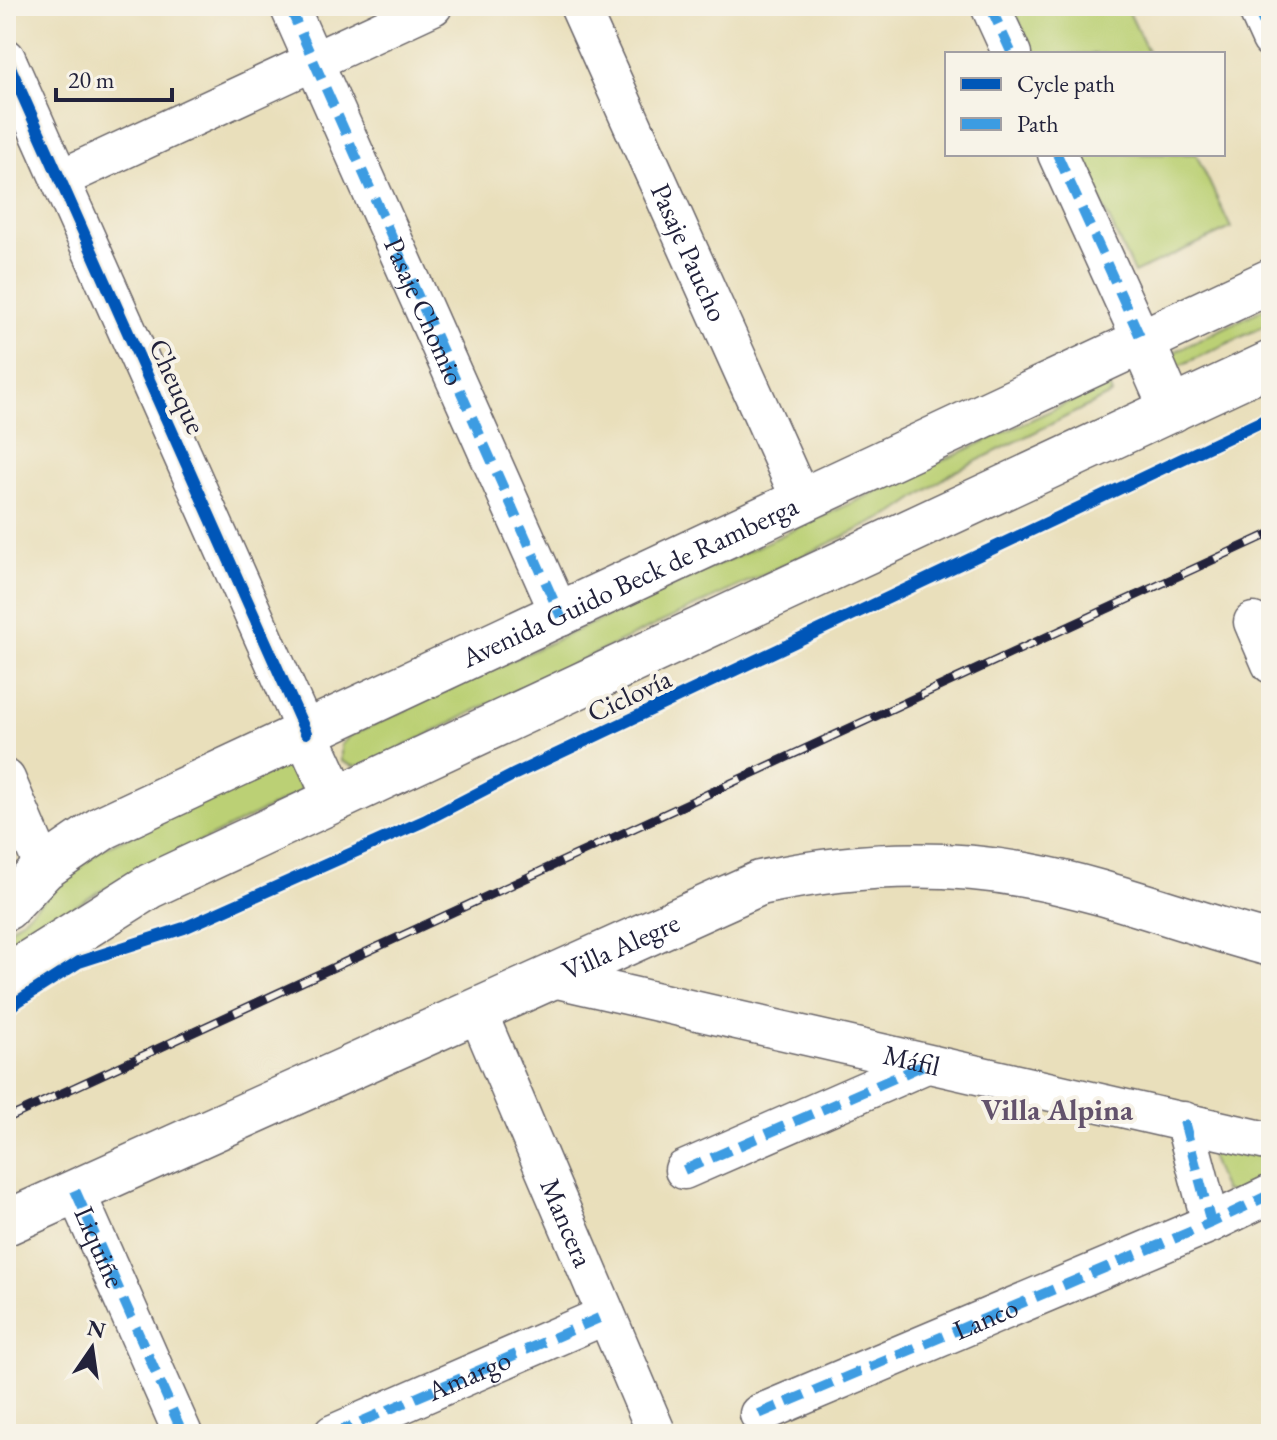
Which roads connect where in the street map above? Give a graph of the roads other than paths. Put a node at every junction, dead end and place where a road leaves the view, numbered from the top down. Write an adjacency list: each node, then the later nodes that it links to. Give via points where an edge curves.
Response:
1 (289, 6): 9 (street, Pasaje Chomio)
2 (433, 6): 9 (street)
3 (579, 6): 16 (street, Pasaje Paucho)
4 (990, 6): 7 (street)
5 (1256, 6): 6 (street)
6 (1271, 39)
7 (1011, 52)
8 (6, 58): 11 (street, Cheuque)
9 (314, 61): 11 (street); 17 (street, Pasaje Chomio)
10 (1058, 156): 13 (street)
11 (60, 179): 20 (street, Cheuque)
12 (1271, 281): 13 (main road, Avenida Guido Beck de Ramberga)
13 (1142, 341): 15 (main road); 16 (main road, Avenida Guido Beck de Ramberga)
14 (1271, 363): 15 (main road)
15 (1172, 410): 22 (main road)
16 (801, 500): 17 (main road, Avenida Guido Beck de Ramberga)
17 (561, 617): 20 (main road, Avenida Guido Beck de Ramberga)
18 (1253, 622): 19 (street)
19 (1271, 664)
20 (306, 733): 22 (main road); 23 (main road, Avenida Guido Beck de Ramberga, via 104,827)
21 (6, 779): 23 (street)
22 (336, 799): 26 (main road, via 150,886)
23 (44, 868): 24 (main road, Avenida Guido Beck de Ramberga)
24 (6, 908)
25 (1271, 944): 27 (main road, Villa Alegre, via 1027,875 960,867 866,866 760,883)
26 (6, 977)
27 (553, 978): 28 (main road, Villa Alegre); 29 (street, Máfil)
28 (477, 1011): 33 (main road, Villa Alegre); 37 (street, Mancera)
29 (924, 1065): 30 (street, Máfil); 32 (street)
30 (1184, 1121): 31 (street, Máfil); 36 (street)
31 (1271, 1142)
32 (684, 1170)
33 (75, 1190): 35 (main road, Villa Alegre); 39 (street, Liquiñe)
34 (1271, 1194): 36 (street, Lanco)
35 (6, 1223)
36 (1211, 1223): 38 (street, Lanco)
37 (606, 1315): 40 (street, Amargo); 41 (street, Mancera)
38 (759, 1414)
39 (183, 1434)
40 (333, 1434)
41 (657, 1434)

